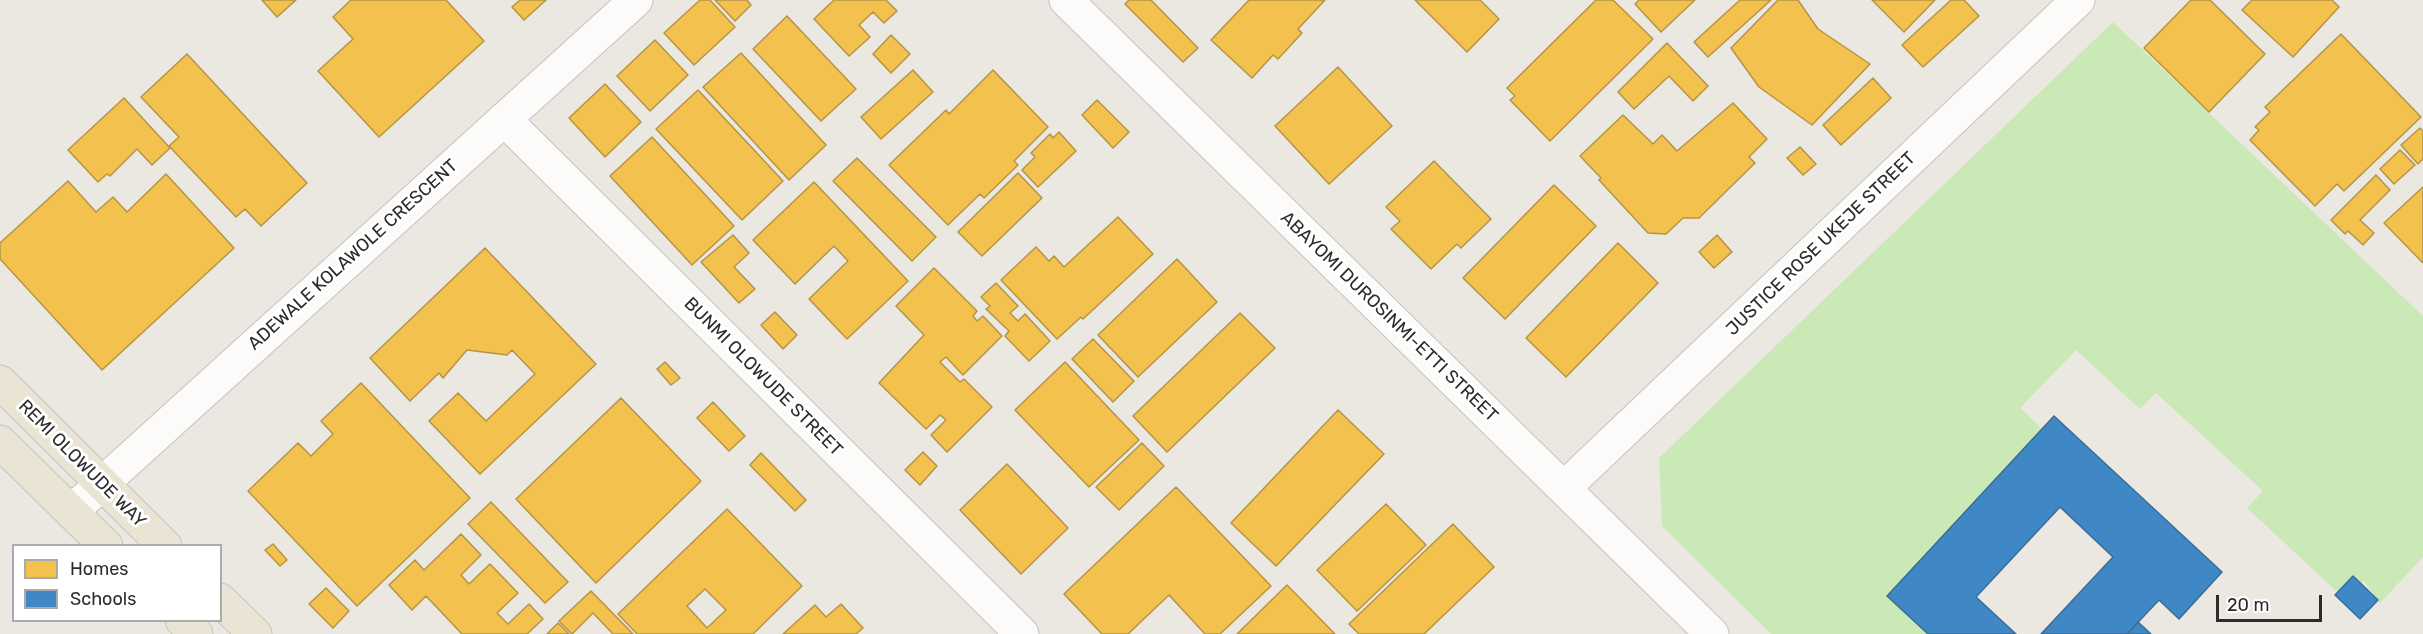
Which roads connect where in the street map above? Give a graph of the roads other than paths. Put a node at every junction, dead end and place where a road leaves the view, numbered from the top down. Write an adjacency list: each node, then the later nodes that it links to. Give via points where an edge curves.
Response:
1 (636, 0): 4 (street, ADEWALE KOLAWOLE CRESCENT)
2 (1066, 0): 8 (street, ABAYOMI DUROSINMI-ETTI STREET)
3 (2078, 0): 8 (street, JUSTICE ROSE UKEJE STREET)
4 (504, 119): 7 (street, ADEWALE KOLAWOLE CRESCENT); 16 (street, BUNMI OLOWUDE STREET)
5 (0, 382): 7 (main road, REMI OLOWUDE WAY)
6 (0, 442): 9 (main road)
7 (102, 484): 9 (street, ADEWALE KOLAWOLE CRESCENT); 11 (main road, REMI OLOWUDE WAY)
8 (1564, 488): 17 (street, ABAYOMI DUROSINMI-ETTI STREET)
9 (72, 511): 10 (main road)
10 (104, 544)
11 (163, 544)
12 (222, 602): 15 (main road)
13 (183, 622): 14 (main road)
14 (196, 634)
15 (255, 634)
16 (1022, 634)
17 (1712, 634)

